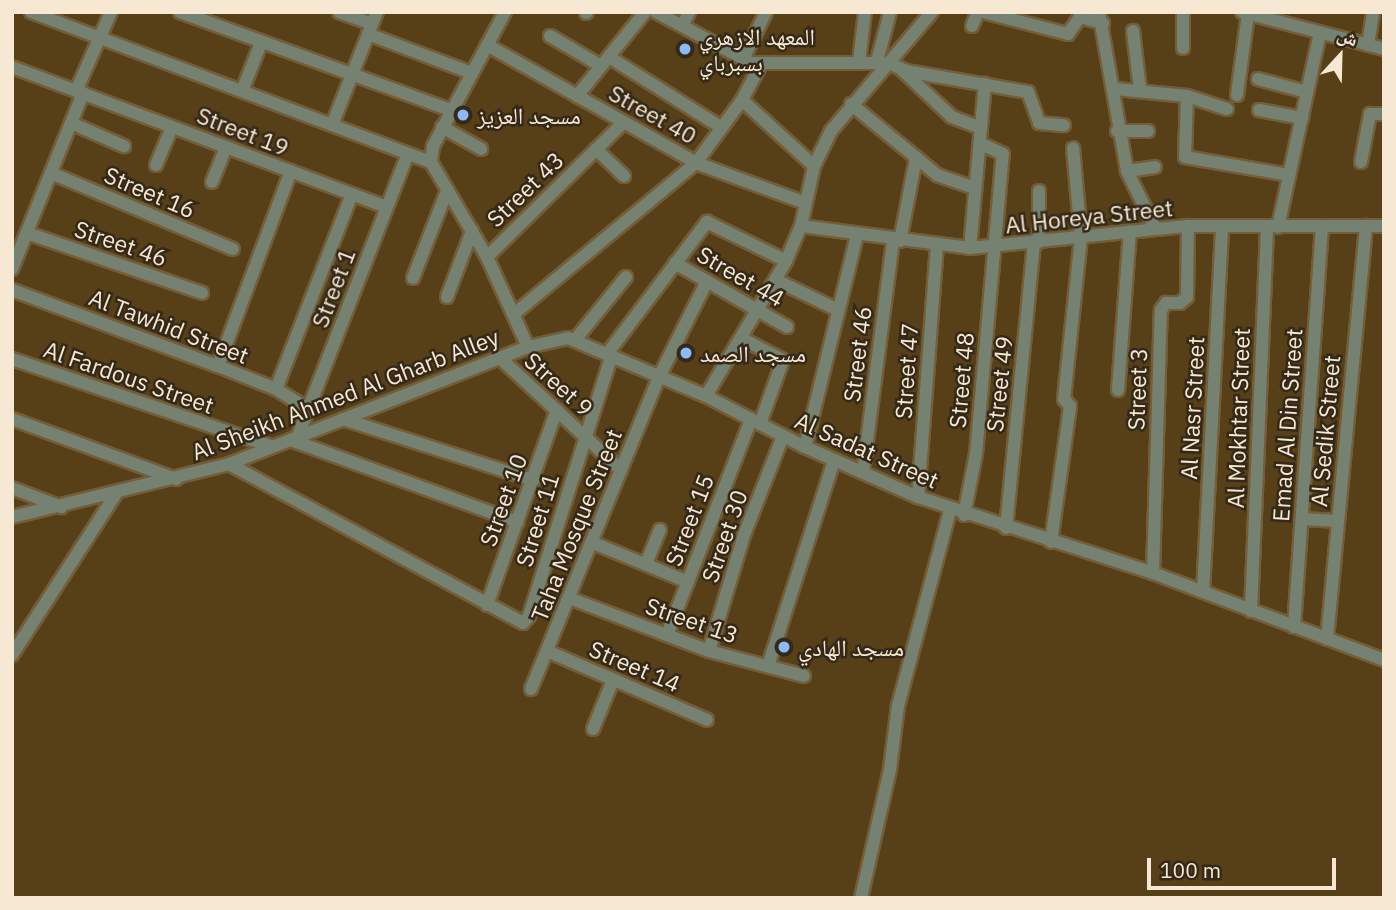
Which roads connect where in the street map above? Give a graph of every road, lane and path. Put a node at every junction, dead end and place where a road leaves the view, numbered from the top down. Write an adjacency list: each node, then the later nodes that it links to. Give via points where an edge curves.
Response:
1 (31, 12): 26 (street)
2 (111, 12): 26 (street)
3 (180, 12): 27 (street)
4 (339, 12): 20 (street)
5 (645, 12): 33 (street)
6 (657, 12): 21 (street)
7 (689, 12): 21 (street)
8 (766, 12): 32 (street)
9 (865, 12): 34 (street)
10 (890, 12): 35 (street)
11 (932, 12): 35 (street)
12 (978, 12): 22 (street)
13 (983, 12): 18 (street, via 1066,34 1080,17)
14 (1183, 12): 30 (street)
15 (1373, 12): 29 (street)
16 (499, 13): 28 (street)
17 (1245, 13): 19 (street); 47 (street)
18 (1101, 17): 42 (street)
19 (1277, 17): 24 (street)
20 (373, 24): 38 (street); 39 (street)
21 (682, 26): 32 (street)
22 (972, 26)
23 (1133, 31): 43 (street)
24 (1320, 32): 29 (street); 46 (street, Al Mokhtar Street)
25 (550, 36): 33 (street)
26 (99, 38): 44 (street); 45 (street)
27 (261, 43): 39 (street); 44 (street)
28 (487, 45): 38 (street); 48 (street, Street 40)
29 (1368, 45): 31 (street)
30 (1183, 48)
31 (1384, 49)
32 (743, 59): 36 (street)
33 (605, 62): 48 (street); 63 (street)
34 (859, 62): 35 (street); 36 (street)
35 (889, 64): 41 (street); 51 (street); 64 (street, via 943,111)
36 (761, 65): 50 (street)
37 (12, 67): 45 (street, Street 19)
38 (472, 73): 53 (street)
39 (352, 76): 53 (street); 59 (street)
40 (1258, 79): 46 (street)
41 (985, 84): 60 (street, via 1026,92 1032,96 1038,123); 64 (street)
42 (1116, 89): 43 (street); 65 (street)
43 (1140, 90): 49 (street)
44 (242, 91): 59 (street)
45 (80, 92): 58 (street); 61 (street, Street 19)
46 (1307, 92): 56 (street, Al Mokhtar Street)
47 (1237, 95)
48 (578, 96): 57 (street, Street 40)
49 (1187, 96): 52 (street); 84 (street, via 1185,157)
50 (743, 100): 63 (street); 78 (street)
51 (851, 104): 74 (street); 78 (street)
52 (1227, 108)
53 (452, 110): 62 (street)
54 (1259, 110): 56 (street)
55 (1384, 114): 75 (street, via 1370,114)
56 (1301, 118): 84 (street, Al Mokhtar Street)
57 (624, 122): 72 (street, Street 43); 76 (street, Street 40)
58 (71, 123): 68 (street); 83 (street)
59 (332, 125): 73 (street)
60 (1064, 125)
61 (172, 127): 69 (street, Street 19); 77 (street)
62 (442, 127): 71 (street); 79 (street)
63 (722, 128): 76 (street)
64 (981, 128): 67 (street)
65 (1117, 131): 66 (street); 82 (street)
66 (1148, 131)
67 (979, 143): 87 (street); 109 (street, Street 48, via 1003,152)
68 (124, 146)
69 (226, 147): 81 (street, Street 19); 86 (street)
70 (1073, 148): 105 (street)
71 (481, 149)
72 (596, 149): 85 (street); 112 (street, Street 43)
73 (408, 154): 79 (street); 92 (street, Street 1)
74 (916, 158): 87 (street, via 941,177); 106 (street, Street 46)
75 (1360, 162)
76 (696, 163): 91 (street, Street 40); 125 (street)
77 (156, 164)
78 (814, 166): 91 (street)
79 (433, 167): 88 (street)
80 (1155, 167): 82 (street)
81 (291, 171): 90 (street, Street 19); 133 (street)
82 (1127, 171): 100 (street)
83 (51, 173): 103 (street); 111 (street, Street 16)
84 (1289, 175): 96 (street, Al Mokhtar Street)
85 (624, 176)
86 (212, 182)
87 (975, 188): 110 (street)
88 (447, 191): 102 (street); 117 (street)
89 (1039, 191): 107 (street, Street 49)
90 (352, 194): 92 (street, Street 19); 135 (street)
91 (806, 203): 93 (street)
92 (387, 207): 138 (street, Street 1)
93 (801, 226): 104 (street, Al Horeya Street); 113 (street)
94 (1188, 226): 95 (street, Al Horeya Street); 100 (street, Al Horeya Street); 169 (street, Street 3, via 1187,297 1181,303 1166,303 1161,310)
95 (1222, 226): 96 (street, Al Horeya Street); 171 (street, Al Nasr Street)
96 (1273, 226): 97 (street, Al Horeya Street); 174 (street, Al Mokhtar Street)
97 (1322, 226): 98 (street, Al Horeya Street); 161 (street, Emad Al Din Street)
98 (1366, 226): 99 (street, Al Horeya Street); 162 (street, Al Sedik Street)
99 (1384, 226)
100 (1155, 228): 101 (street, Al Horeya Street)
101 (1130, 231): 105 (street, Al Horeya Street); 136 (street)
102 (472, 232): 112 (street); 122 (street)
103 (27, 233): 115 (street); 121 (street, Street 46)
104 (857, 234): 106 (street, Al Horeya Street); 124 (street)
105 (1081, 237): 107 (street, Al Horeya Street); 167 (street, via 1063,399 1070,406)
106 (897, 241): 108 (street, Al Horeya Street); 151 (street, Street 46)
107 (1037, 243): 109 (street, Al Horeya Street); 164 (street, Street 49)
108 (937, 247): 110 (street, Al Horeya Street); 156 (street, Street 47)
109 (993, 247): 110 (street, Al Horeya Street); 159 (street, Street 48, via 976,454)
110 (970, 248)
111 (233, 249)
112 (486, 257): 125 (street)
113 (786, 261): 114 (street, Street 11, via 713,223 704,224); 118 (street)
114 (675, 263): 119 (street, Street 44); 130 (street, Street 11)
115 (12, 269)
116 (626, 277): 128 (street)
117 (413, 278)
118 (776, 280): 123 (street); 124 (street)
119 (707, 281): 123 (street, Street 44); 134 (street, Taha Mosque Street)
120 (12, 290): 133 (street, Al Tawhid Street)
121 (202, 293)
122 (447, 297)
123 (757, 310): 126 (street, Street 44); 127 (street)
124 (838, 310): 147 (street)
125 (514, 314): 129 (street)
126 (787, 327)
127 (741, 338): 137 (street); 142 (street, via 783,360)
128 (575, 340): 129 (street, Al Sadat Street, via 554,338); 130 (street, Al Sadat Street)
129 (528, 347): 131 (street, Al Sheikh Ahmed Al Gharb Alley)
130 (609, 356): 134 (street, Al Sadat Street); 143 (street, Street 11)
131 (500, 358): 139 (street, Street 9); 141 (street, Al Sheikh Ahmed Al Gharb Alley)
132 (12, 359): 146 (street, Al Fardous Street)
133 (218, 366): 135 (street, Al Tawhid Street)
134 (659, 377): 137 (street, Al Sadat Street); 150 (street, Taha Mosque Street)
135 (276, 389): 138 (street, Al Tawhid Street)
136 (1118, 390)
137 (706, 396): 142 (street, Al Sadat Street)
138 (308, 409): 145 (street, Street 1)
139 (557, 410): 143 (street, Street 9); 153 (street, Street 10)
140 (12, 419): 152 (street)
141 (343, 419): 145 (street, Al Sheikh Ahmed Al Gharb Alley); 153 (street)
142 (755, 421): 144 (street, Al Sadat Street); 170 (street, Street 15)
143 (585, 435): 150 (street, Street 9); 173 (street, Street 11, via 529,616 520,622)
144 (783, 436): 147 (street, Al Sadat Street); 179 (street, Street 30, via 744,536)
145 (294, 439): 146 (street, Al Sheikh Ahmed Al Gharb Alley); 163 (street)
146 (273, 447): 149 (street, Al Sheikh Ahmed Al Gharb Alley)
147 (805, 447): 148 (street, Al Sadat Street)
148 (834, 460): 151 (street, Al Sadat Street); 182 (street)
149 (229, 464): 152 (street, Al Sheikh Ahmed Al Gharb Alley); 173 (street)
150 (621, 470): 166 (street, Taha Mosque Street)
151 (863, 472): 156 (street, Al Sadat Street)
152 (178, 479): 155 (street, Al Sheikh Ahmed Al Gharb Alley)
153 (533, 480): 163 (street, Street 10)
154 (12, 488): 157 (street)
155 (115, 495): 157 (street, Al Sheikh Ahmed Al Gharb Alley); 180 (street)
156 (918, 497): 158 (street, Al Sadat Street)
157 (62, 508): 160 (street, Al Sheikh Ahmed Al Gharb Alley)
158 (950, 510): 159 (street, Al Sadat Street); 188 (street, via 898,706 890,769)
159 (964, 515): 164 (street, Al Sadat Street)
160 (12, 517)
161 (1302, 519): 162 (street); 175 (street, Emad Al Din Street)
162 (1338, 520): 177 (street, Al Sedik Street)
163 (518, 522): 173 (street, Street 10)
164 (1006, 528): 167 (street, Al Sadat Street)
165 (660, 530): 168 (street)
166 (592, 542): 168 (street); 172 (street, Taha Mosque Street)
167 (1051, 542): 169 (street, Al Sadat Street)
168 (646, 565): 170 (street)
169 (1153, 573): 171 (street, Al Sadat Street)
170 (688, 582): 176 (street, Street 15)
171 (1203, 593): 174 (street, Al Sadat Street)
172 (569, 598): 176 (street, Street 13); 178 (street, Taha Mosque Street)
173 (487, 605)
174 (1251, 611): 175 (street, Al Sadat Street)
175 (1294, 627): 177 (street, Al Sadat Street)
176 (667, 635): 179 (street, Street 13)
177 (1327, 639): 181 (street, Al Sadat Street)
178 (547, 651): 184 (street, Street 14); 185 (street, Taha Mosque Street)
179 (709, 651): 182 (street, Street 13)
180 (12, 655)
181 (1384, 660)
182 (768, 666): 183 (street, Street 13)
183 (804, 676)
184 (613, 680): 186 (street, Street 14); 187 (street)
185 (531, 689)
186 (707, 720)
187 (593, 729)
188 (861, 898)

